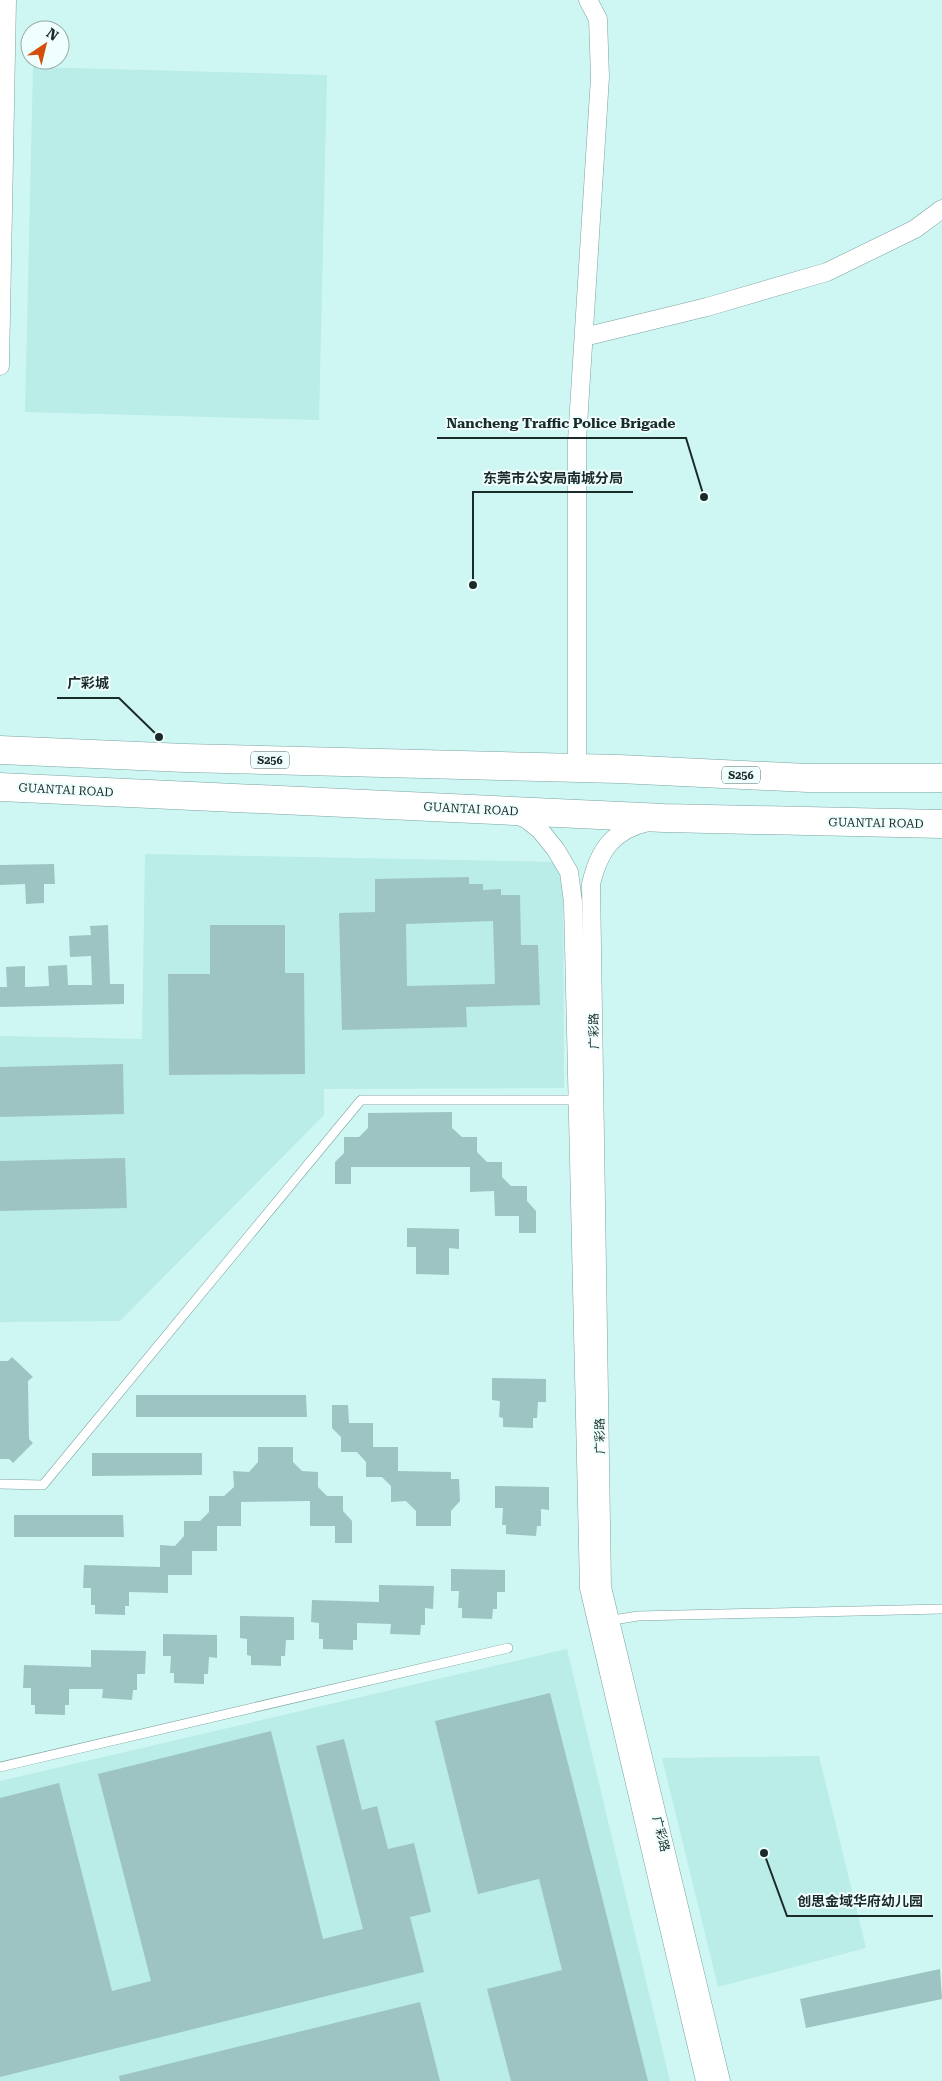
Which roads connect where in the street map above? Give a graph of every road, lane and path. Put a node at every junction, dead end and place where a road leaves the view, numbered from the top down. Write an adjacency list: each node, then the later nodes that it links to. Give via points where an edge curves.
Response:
1 (7, 0): 5 (street)
2 (588, 0): 4 (street, via 598,19 600,77)
3 (942, 209): 4 (street, via 915,229 827,272 707,307)
4 (584, 337): 7 (street, via 577,441)
5 (0, 366)
6 (0, 750): 7 (main road, S256)
7 (577, 768): 8 (main road, S256, via 808,778)
8 (942, 778)
9 (0, 787): 10 (main road, GUANTAI ROAD)
10 (507, 811): 11 (main road, GUANTAI ROAD); 13 (street, 广彩路, via 526,819 540,830 569,872 573,902)
11 (664, 818): 12 (main road, GUANTAI ROAD); 14 (street, 广彩路, via 637,824 617,834 595,867 591,884)
12 (942, 824)
13 (578, 1100): 14 (lane); 15 (lane, via 361,1100 43,1485); 17 (street, 广彩路, via 590,1588)
14 (595, 1100): 17 (street, 广彩路)
15 (0, 1484)
16 (942, 1608): 17 (lane, via 638,1616)
17 (604, 1622): 20 (street, 广彩路); 21 (street, 广彩路)
18 (508, 1648): 19 (lane)
19 (0, 1767)
20 (705, 2081)
21 (721, 2081)

